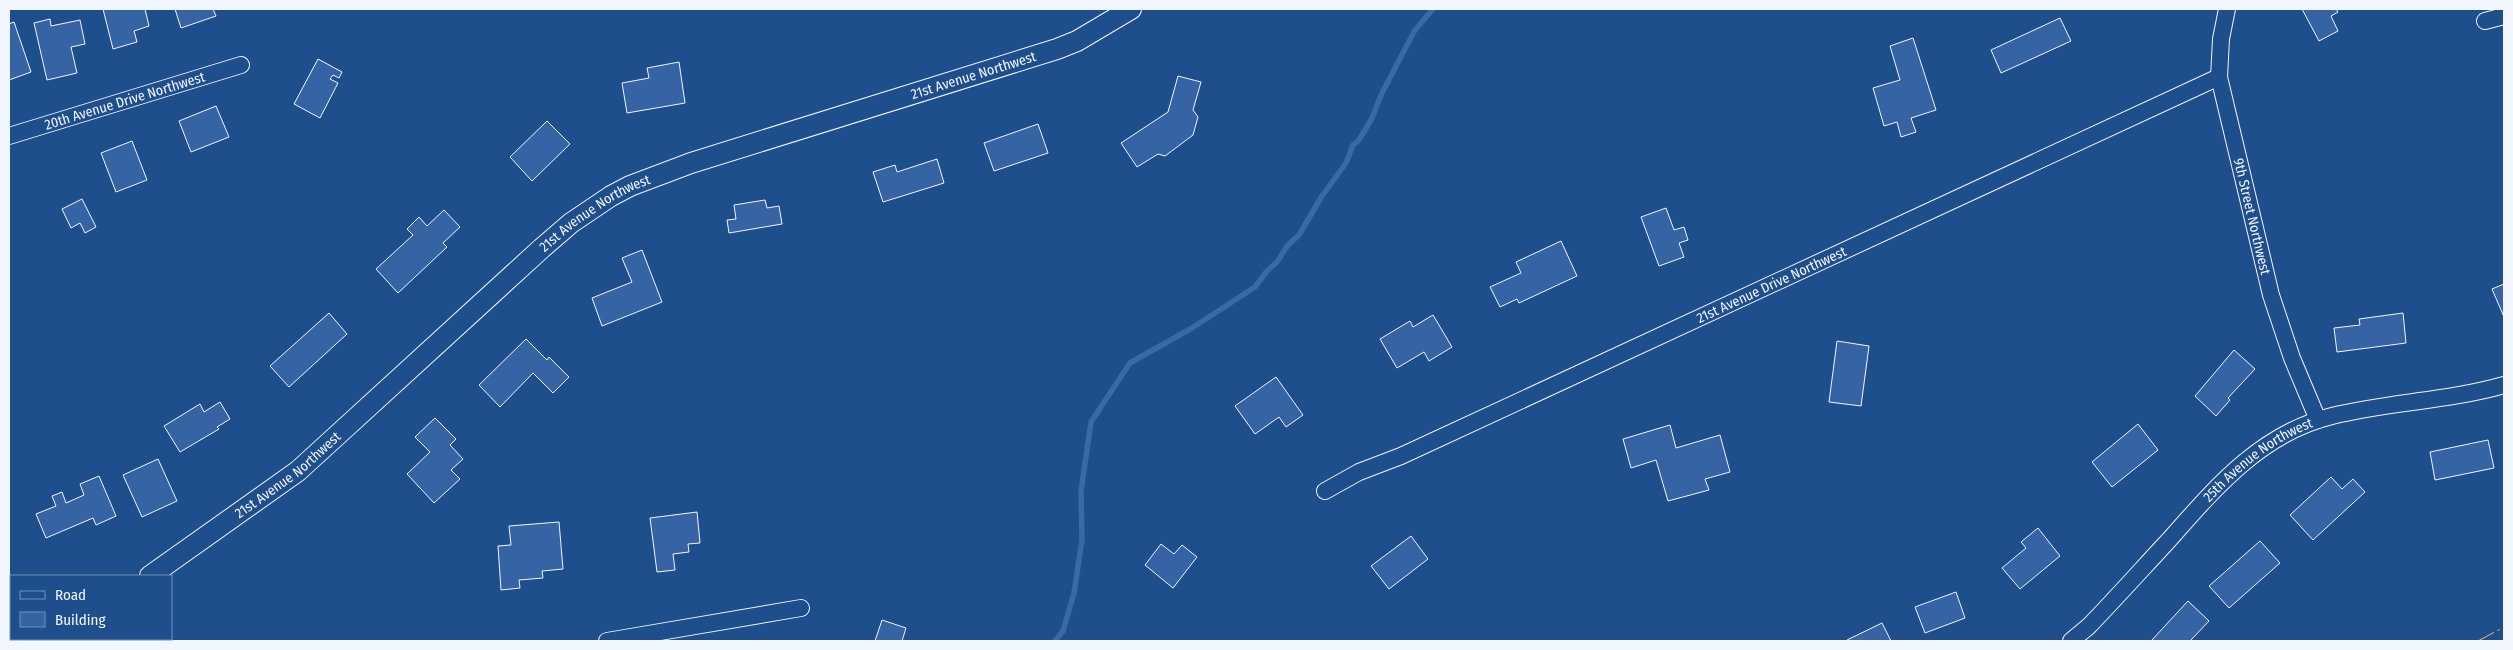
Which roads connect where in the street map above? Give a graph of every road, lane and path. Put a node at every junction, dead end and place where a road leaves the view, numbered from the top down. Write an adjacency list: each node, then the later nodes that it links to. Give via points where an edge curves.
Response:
1 (1131, 9): 11 (street, 21st Avenue Northwest, via 1057,49 691,163 611,196 571,223 542,248 298,470)
2 (2227, 9): 6 (street, 9th Street Northwest)
3 (2504, 16): 4 (street)
4 (2485, 21)
5 (240, 65): 7 (street, 20th Avenue Drive Northwest)
6 (2219, 77): 9 (street, 9th Street Northwest, via 2271,296); 10 (street, 21st Avenue Drive Northwest, via 1401,456 1359,472)
7 (9, 136)
8 (2504, 385): 9 (street, 25th Avenue Northwest)
9 (2318, 420): 14 (street, 25th Avenue Northwest, via 2288,432 2245,460 2089,626)
10 (1325, 492)
11 (151, 575)
12 (801, 608): 13 (street)
13 (607, 641)
14 (2070, 641)

